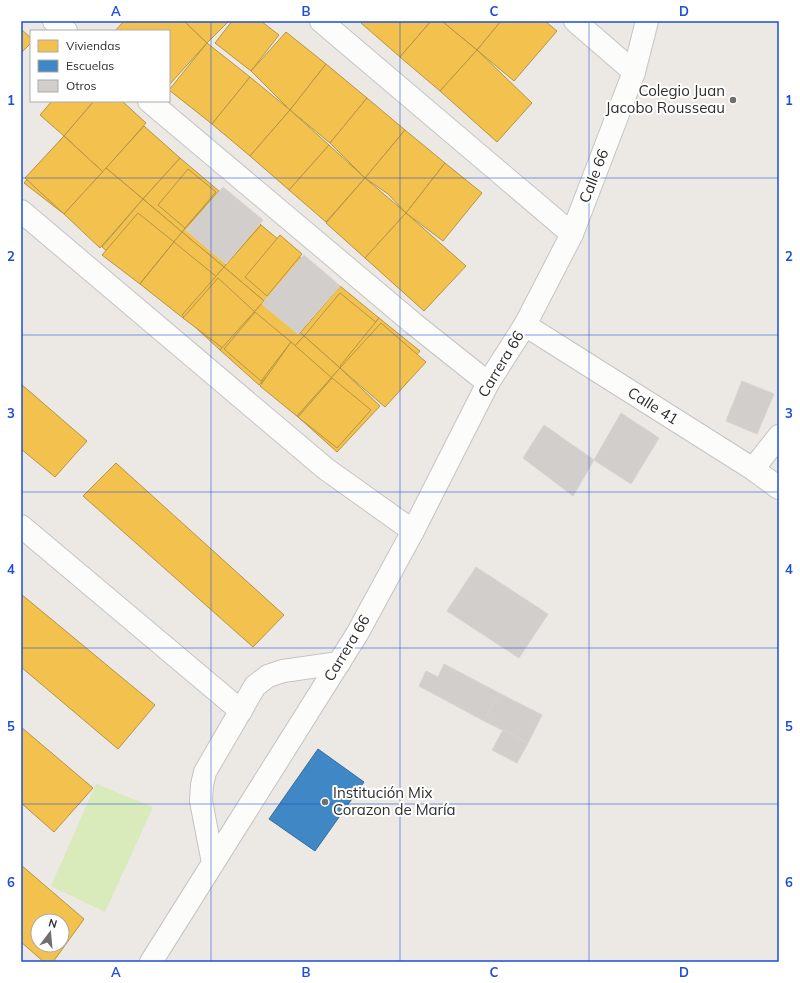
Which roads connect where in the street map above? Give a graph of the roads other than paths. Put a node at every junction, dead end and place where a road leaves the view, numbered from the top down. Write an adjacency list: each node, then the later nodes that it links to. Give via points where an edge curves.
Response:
1 (54, 21): 5 (street)
2 (321, 21): 9 (street)
3 (574, 21): 6 (street)
4 (647, 21): 6 (street, Calle 66)
5 (65, 30)
6 (634, 72): 9 (street, Calle 66)
7 (150, 102): 11 (street)
8 (21, 211): 16 (street, via 326,469)
9 (572, 234): 10 (street, Calle 66)
10 (525, 325): 11 (street, Carrera 66); 13 (street, Calle 41)
11 (488, 383): 16 (street, Carrera 66)
12 (779, 436): 13 (street)
13 (753, 469): 14 (street, Calle 41)
14 (779, 488)
15 (21, 526): 18 (street)
16 (413, 531): 17 (street, Carrera 66)
17 (339, 663): 18 (street, via 282,671 268,676 255,686); 19 (street, Carrera 66)
18 (241, 711): 19 (street, via 205,772 202,785 201,801)
19 (213, 863): 20 (street, Carrera 66)
20 (151, 962)

